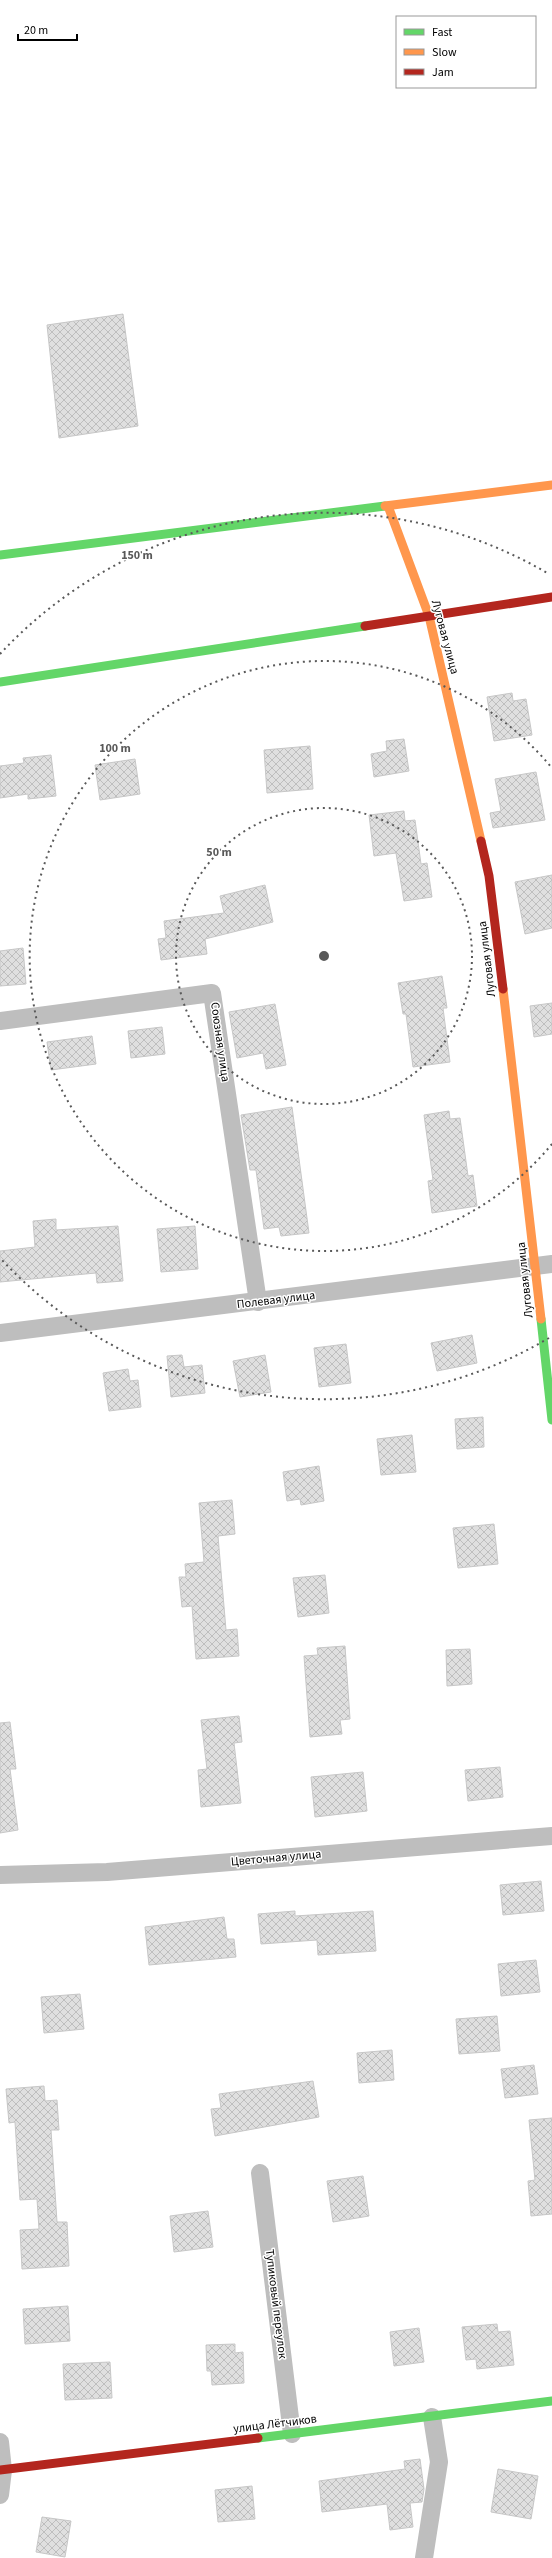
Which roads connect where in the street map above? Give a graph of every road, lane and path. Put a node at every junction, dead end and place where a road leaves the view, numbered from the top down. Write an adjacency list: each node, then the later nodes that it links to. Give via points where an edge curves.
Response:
1 (552, 485): 2 (street)
2 (388, 506): 3 (street); 5 (street, Луговая улица)
3 (0, 555)
4 (552, 597): 5 (street)
5 (429, 616): 6 (street); 8 (street, Луговая улица, via 489,876)
6 (0, 682)
7 (0, 1021): 9 (street, Союзная улица, via 212,993)
8 (544, 1265): 9 (street, Полевая улица); 11 (street, Луговая улица)
9 (258, 1302): 10 (street, Полевая улица)
10 (0, 1333)
11 (552, 1420)
12 (552, 1836): 13 (street, Цветочная улица, via 106,1872)
13 (0, 1875)
14 (260, 2173): 17 (street, Тупиковый переулок)
15 (552, 2401): 16 (street, улица Лётчиков)
16 (432, 2417): 17 (street, улица Лётчиков); 21 (street, via 440,2462)
17 (292, 2434): 19 (street, улица Лётчиков)
18 (0, 2442): 19 (street)
19 (1, 2470): 20 (street)
20 (0, 2495)
21 (424, 2558)

